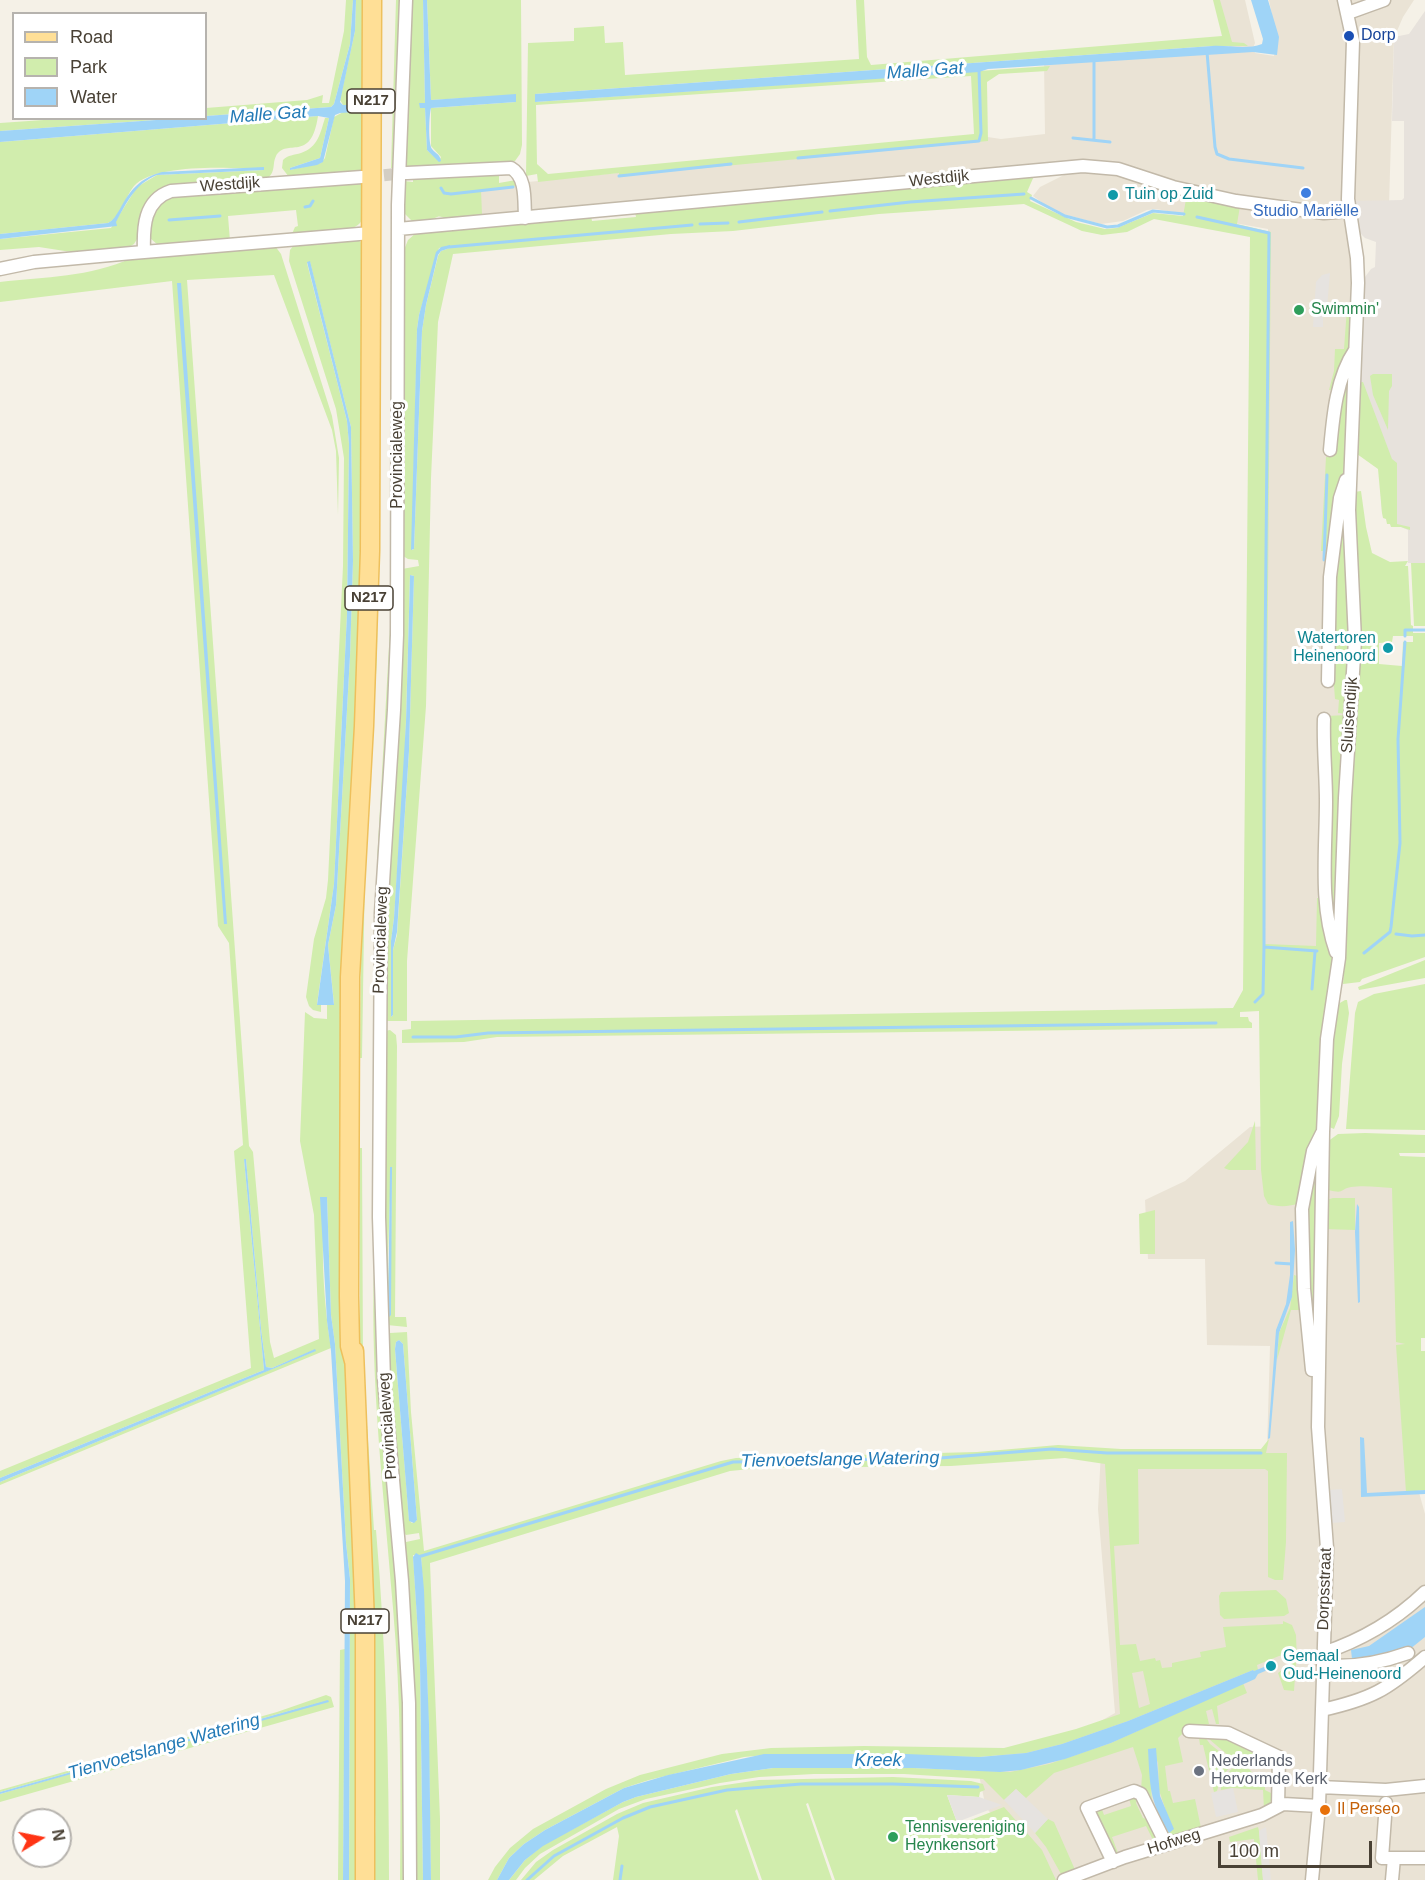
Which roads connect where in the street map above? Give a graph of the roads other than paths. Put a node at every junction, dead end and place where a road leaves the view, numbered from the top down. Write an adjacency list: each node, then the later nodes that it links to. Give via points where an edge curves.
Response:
1 (372, 0): 10 (main road, Provincialeweg / N217)
2 (406, 0): 9 (street, Provincialeweg)
3 (1384, 0): 4 (street)
4 (1346, 6): 7 (street, Sluisendijk, via 1353,41)
5 (407, 173): 8 (street, via 511,168 522,181)
6 (362, 177): 11 (street, Westdijk, via 171,190 159,197 147,213)
7 (1349, 211): 8 (street, Westdijk, via 1324,213 1245,203 1173,187 1118,169 1083,166); 13 (street, Sluisendijk, via 1358,268)
8 (525, 218): 9 (street, Westdijk)
9 (398, 229): 40 (street, Provincialeweg, via 397,635 381,921 379,1229 385,1396 410,1703)
10 (371, 233): 11 (street); 39 (main road, Provincialeweg / N217, via 370,552 354,934 354,1361 365,1622)
11 (144, 252): 12 (street)
12 (0, 269)
13 (1355, 349): 14 (street, Sluisendijk, via 1344,371); 15 (street, Sluisendijk)
14 (1330, 450)
15 (1350, 472): 16 (street, Sluisendijk, via 1340,498 1330,577); 18 (street, Sluisendijk, via 1349,531 1356,629)
16 (1328, 681)
17 (1324, 719): 18 (street, Sluisendijk, via 1325,897)
18 (1339, 958): 19 (street, Sluisendijk, via 1327,1039)
19 (1323, 1132): 20 (street, Sluisendijk); 21 (street, Dorpsstraat, via 1313,1151 1302,1215 1304,1295)
20 (1321, 1194): 21 (street, Dorpsstraat)
21 (1318, 1407): 25 (street, Dorpsstraat, via 1327,1548)
22 (1425, 1592): 23 (street, via 1370,1633)
23 (1338, 1648): 25 (street); 27 (street)
24 (1408, 1653): 27 (street, via 1379,1662)
25 (1323, 1659): 27 (street); 28 (street, Dorpsstraat)
26 (1422, 1661): 28 (street, via 1375,1694)
27 (1340, 1666)
28 (1322, 1710): 31 (street, Dorpsstraat)
29 (1189, 1731): 33 (street, via 1228,1733 1279,1756)
30 (1425, 1786): 31 (street, via 1386,1790)
31 (1320, 1787): 34 (street, Dorpsstraat)
32 (1386, 1803): 36 (street, via 1382,1858)
33 (1278, 1806): 34 (street, Hofweg); 35 (street, Hofweg, via 1262,1815)
34 (1319, 1806): 42 (street, Dorpsstraat)
35 (1166, 1844): 38 (street, Hofweg); 38 (street, via 1141,1794 1134,1791 1087,1808)
36 (1394, 1858): 37 (street); 43 (street)
37 (1425, 1858)
38 (1113, 1862): 41 (street, Hofweg)
39 (365, 1880)
40 (410, 1880)
41 (1064, 1880)
42 (1312, 1880)
43 (1392, 1880)

